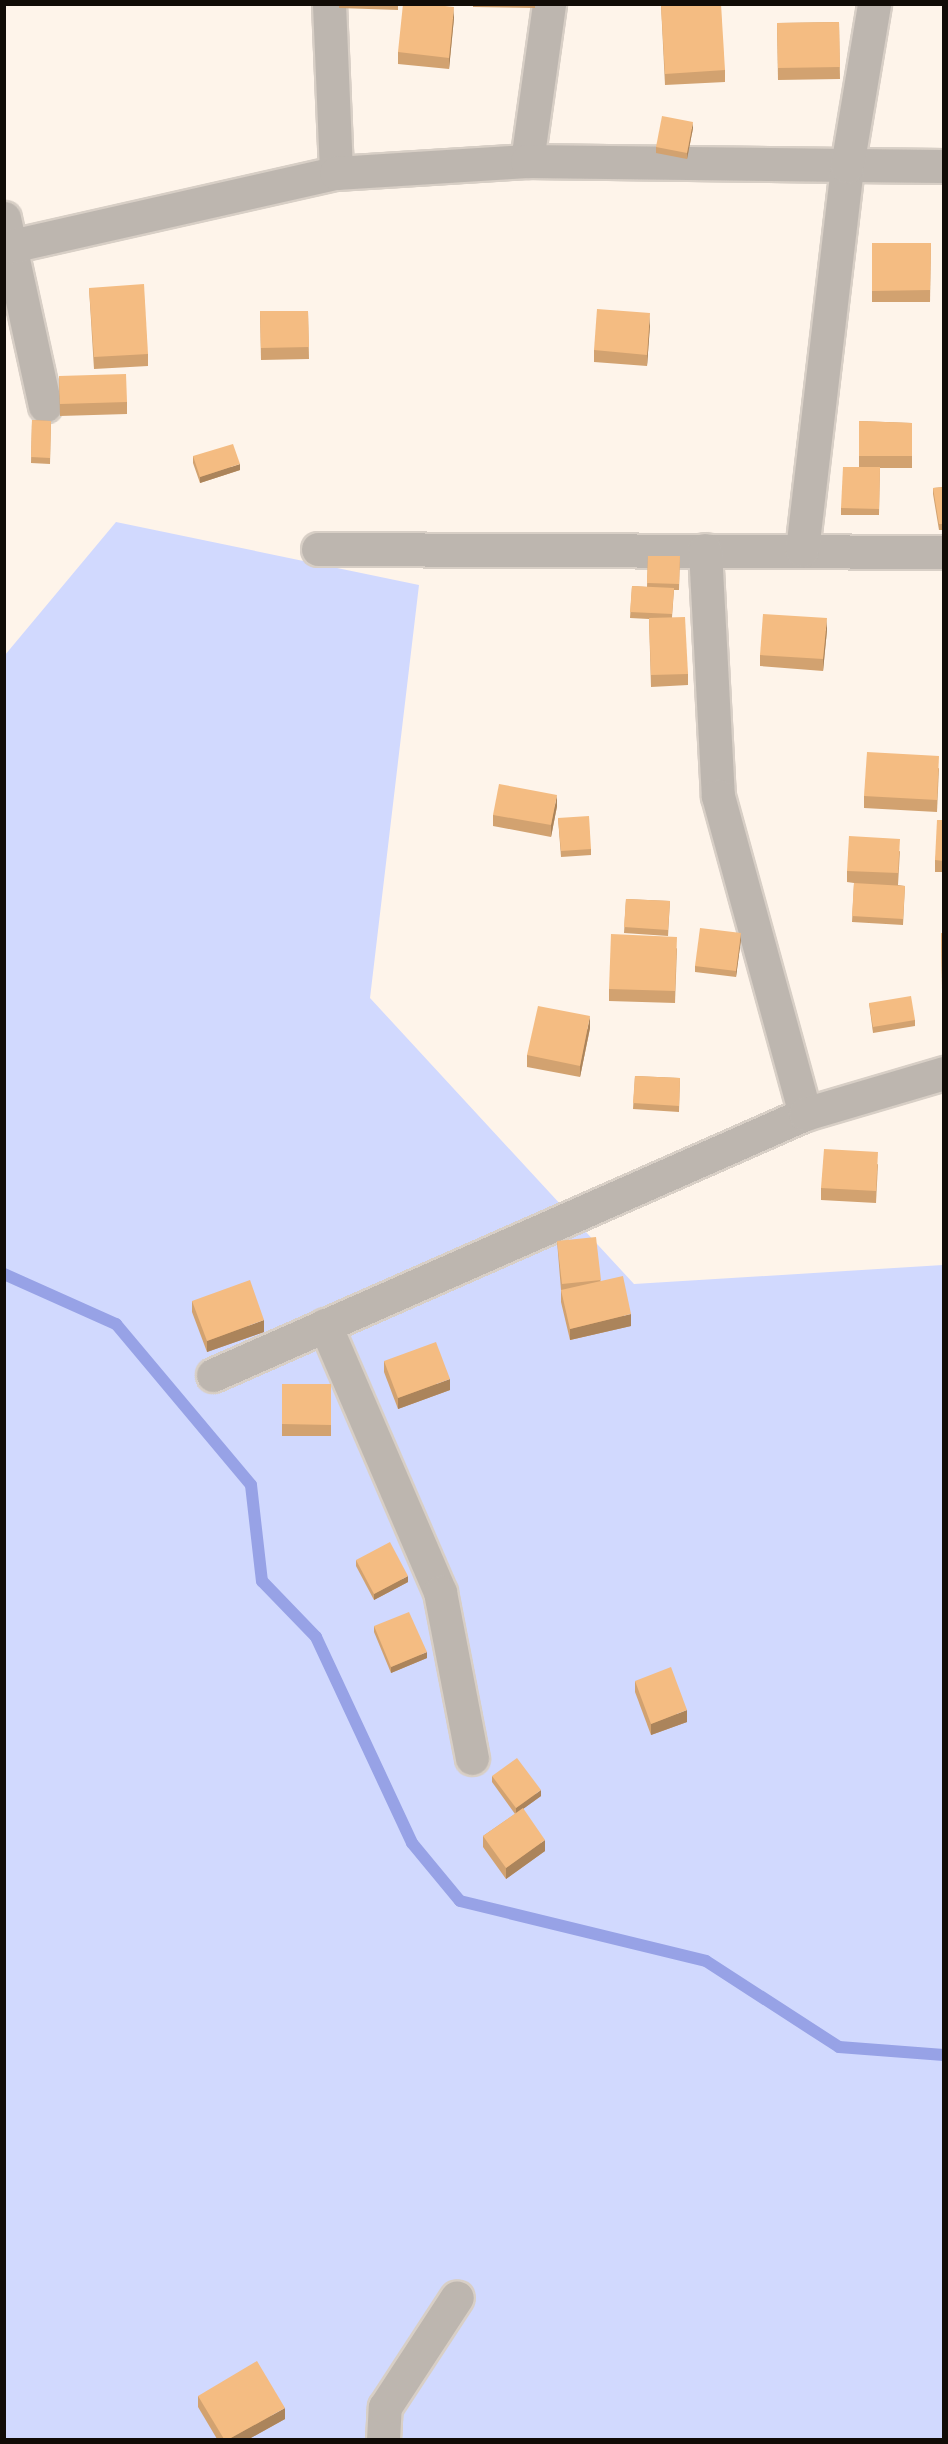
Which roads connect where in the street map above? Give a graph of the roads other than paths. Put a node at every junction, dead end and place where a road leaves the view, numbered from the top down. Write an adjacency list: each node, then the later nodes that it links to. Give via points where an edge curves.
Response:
1 (329, 4): 7 (street)
2 (549, 4): 4 (street)
3 (874, 4): 5 (street)
4 (527, 161): 5 (street); 7 (street)
5 (847, 166): 6 (street); 12 (street)
6 (944, 166)
7 (336, 173): 8 (street)
8 (8, 232): 9 (street)
9 (45, 406)
10 (318, 549): 11 (street)
11 (705, 549): 12 (street); 15 (street, via 718,796)
12 (802, 550): 13 (street)
13 (944, 552)
14 (944, 1073): 15 (street)
15 (805, 1114): 16 (street)
16 (325, 1325): 17 (street); 18 (street, via 440,1592)
17 (213, 1375)
18 (472, 1758)
19 (457, 2297): 20 (street, via 385,2407)
20 (383, 2439)

